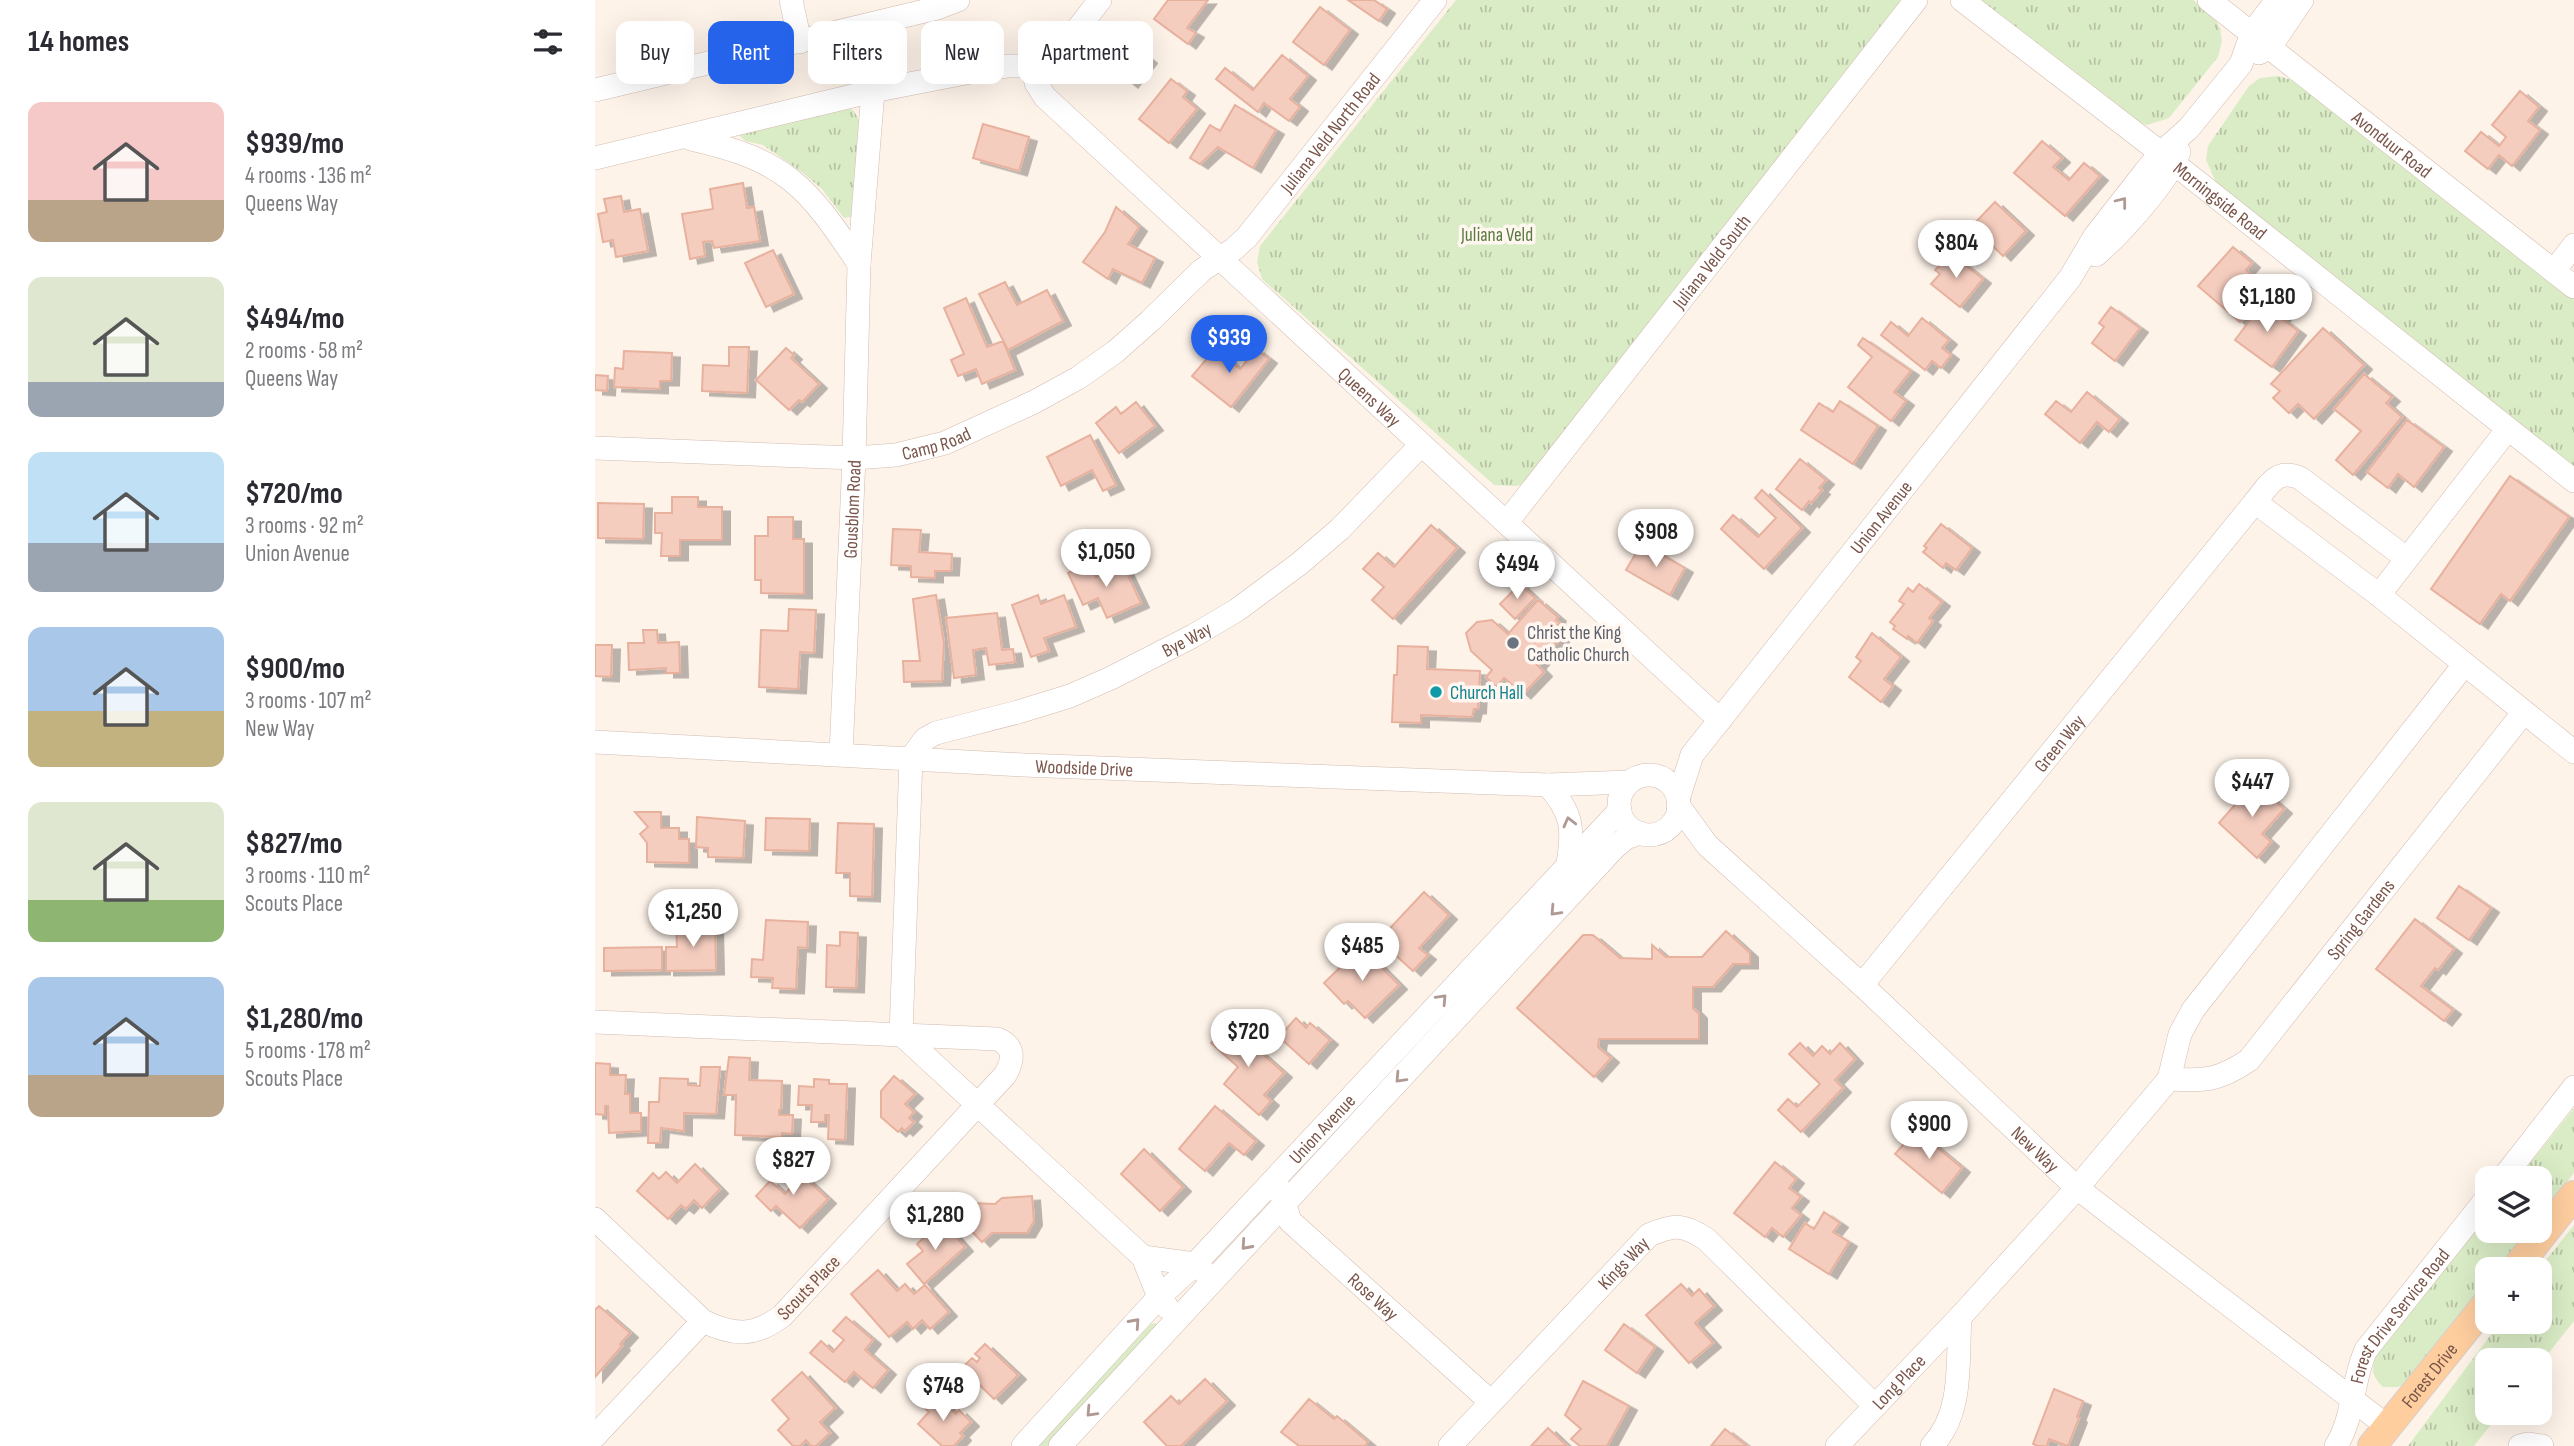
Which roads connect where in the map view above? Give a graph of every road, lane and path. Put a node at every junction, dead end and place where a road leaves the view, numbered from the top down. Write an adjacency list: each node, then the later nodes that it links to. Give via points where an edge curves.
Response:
1 (791, 0): 12 (street)
2 (958, 0): 12 (street)
3 (1100, 0): 10 (street)
4 (1435, 0): 21 (street, Juliana Veld North Road, via 1247,237)
5 (1916, 0): 31 (street, Juliana Veld South)
6 (1962, 0): 19 (street, Morningside Road)
7 (2210, 0): 11 (street, Avonduur Road)
8 (2277, 0): 11 (street)
9 (2302, 0): 11 (street)
10 (1084, 21)
11 (2261, 40): 19 (street, Union Avenue); 23 (street, Avonduur Road)
12 (800, 42): 15 (street)
13 (1018, 66): 16 (street)
14 (1037, 84): 21 (street, Queens Way, via 1045,97)
15 (595, 90)
16 (873, 92): 17 (street); 22 (street, Gousblom Road)
17 (684, 137): 18 (street); 22 (street, via 763,161 797,183 826,214)
18 (595, 158)
19 (2168, 158): 25 (street, Morningside Road); 36 (street, Union Avenue, via 2095,236 2070,278)
20 (2574, 245): 23 (street)
21 (1220, 258): 26 (street, Queens Way); 28 (street, Camp Road, via 1115,352 1078,378 945,443 896,455)
22 (859, 264): 28 (street, Gousblom Road)
23 (2554, 271): 24 (street, Avonduur Road)
24 (2574, 287)
25 (2507, 429): 29 (street, Morningside Road); 32 (street)
26 (1420, 446): 31 (street, Queens Way); 41 (street, Bye Way, via 1340,529 1237,610 1070,696 936,733 925,739)
27 (595, 448): 28 (street, Camp Road)
28 (854, 458): 39 (street, Gousblom Road)
29 (2574, 481)
30 (2255, 502): 32 (street, Green Way, via 2271,482 2291,474); 33 (street); 53 (street, Green Way)
31 (1507, 522): 36 (street, Queens Way)
32 (2406, 558): 33 (street)
33 (2379, 595): 34 (street)
34 (2464, 665): 35 (street); 56 (street, via 2193,1010 2180,1034)
35 (2524, 712): 38 (street); 56 (street, Spring Gardens, via 2249,1060 2229,1074 2203,1081)
36 (1720, 720): 40 (street, Union Avenue)
37 (595, 742): 39 (street, Woodside Drive)
38 (2574, 752)
39 (841, 754): 41 (street, Woodside Drive)
40 (1692, 755): 42 (street, Union Avenue); 46 (street, Union Avenue)
41 (911, 758): 44 (street, Woodside Drive); 55 (street)
42 (1655, 775): 43 (street); 46 (street, via 1672,786)
43 (1629, 782): 45 (street, Woodside Drive); 47 (street)
44 (1548, 785): 45 (street, Woodside Drive); 51 (street, one-way to 44, via 1570,820)
45 (1575, 785): 47 (street, Woodside Drive)
46 (1678, 802): 48 (street, via 1676,817); 50 (street, New Way)
47 (1619, 807): 49 (street, via 1627,826); 51 (street, Union Avenue)
48 (1668, 827): 49 (street, via 1655,834); 50 (street, New Way)
49 (1640, 833): 51 (street, Union Avenue)
50 (1707, 845): 53 (street, New Way)
51 (1576, 872): 52 (street, Union Avenue)
52 (1484, 971): 60 (street, Union Avenue, one-way to 52); 63 (street, Union Avenue, one-way to 63)
53 (1862, 985): 61 (street, New Way)
54 (595, 1022): 55 (street, Scouts Place)
55 (901, 1034): 58 (street); 58 (street, Scouts Place, via 997,1039 1008,1045 1011,1065)
56 (2169, 1079): 61 (street)
57 (2574, 1087): 59 (street)
58 (978, 1103): 66 (street); 74 (street, Scouts Place, via 767,1328 724,1331)
59 (2512, 1166)
60 (1275, 1178): 63 (street, Rose Way); 68 (street, Union Avenue)
61 (2077, 1188): 71 (street, Long Place); 75 (street, New Way)
62 (2574, 1195): 67 (main road)
63 (1285, 1203): 69 (street, Union Avenue, one-way to 69); 76 (street, Rose Way, via 1290,1221)
64 (2475, 1213): 75 (street, Forest Drive Service Road, via 2366,1349)
65 (595, 1219): 74 (street, Scouts Place)
66 (1143, 1256): 68 (street); 70 (street)
67 (2525, 1257)
68 (1195, 1264): 69 (street); 70 (street, Union Avenue)
69 (1213, 1281): 73 (street, Union Avenue)
70 (1159, 1297): 73 (street); 80 (street, Union Avenue, one-way to 70)
71 (1960, 1317): 77 (street, Long Place); 84 (street, Long Place, via 1955,1407 1948,1427)
72 (2475, 1319): 79 (main road, Forest Drive)
73 (1177, 1320): 81 (street, Union Avenue, one-way to 81)
74 (703, 1321): 78 (street)
75 (2351, 1397): 79 (street, New Way); 85 (street, Forest Drive Service Road)
76 (1491, 1402): 77 (street, Kings Way, via 1649,1235 1669,1226 1689,1228 1706,1240); 82 (street, Kings Way)
77 (1874, 1405): 83 (street, Long Place)
78 (595, 1436)
79 (2380, 1436)
80 (1023, 1446)
81 (1060, 1446)
82 (1450, 1446)
83 (1837, 1446)
84 (1932, 1446)
85 (2336, 1446)
86 (2520, 1446): 87 (street)
87 (2542, 1446)

